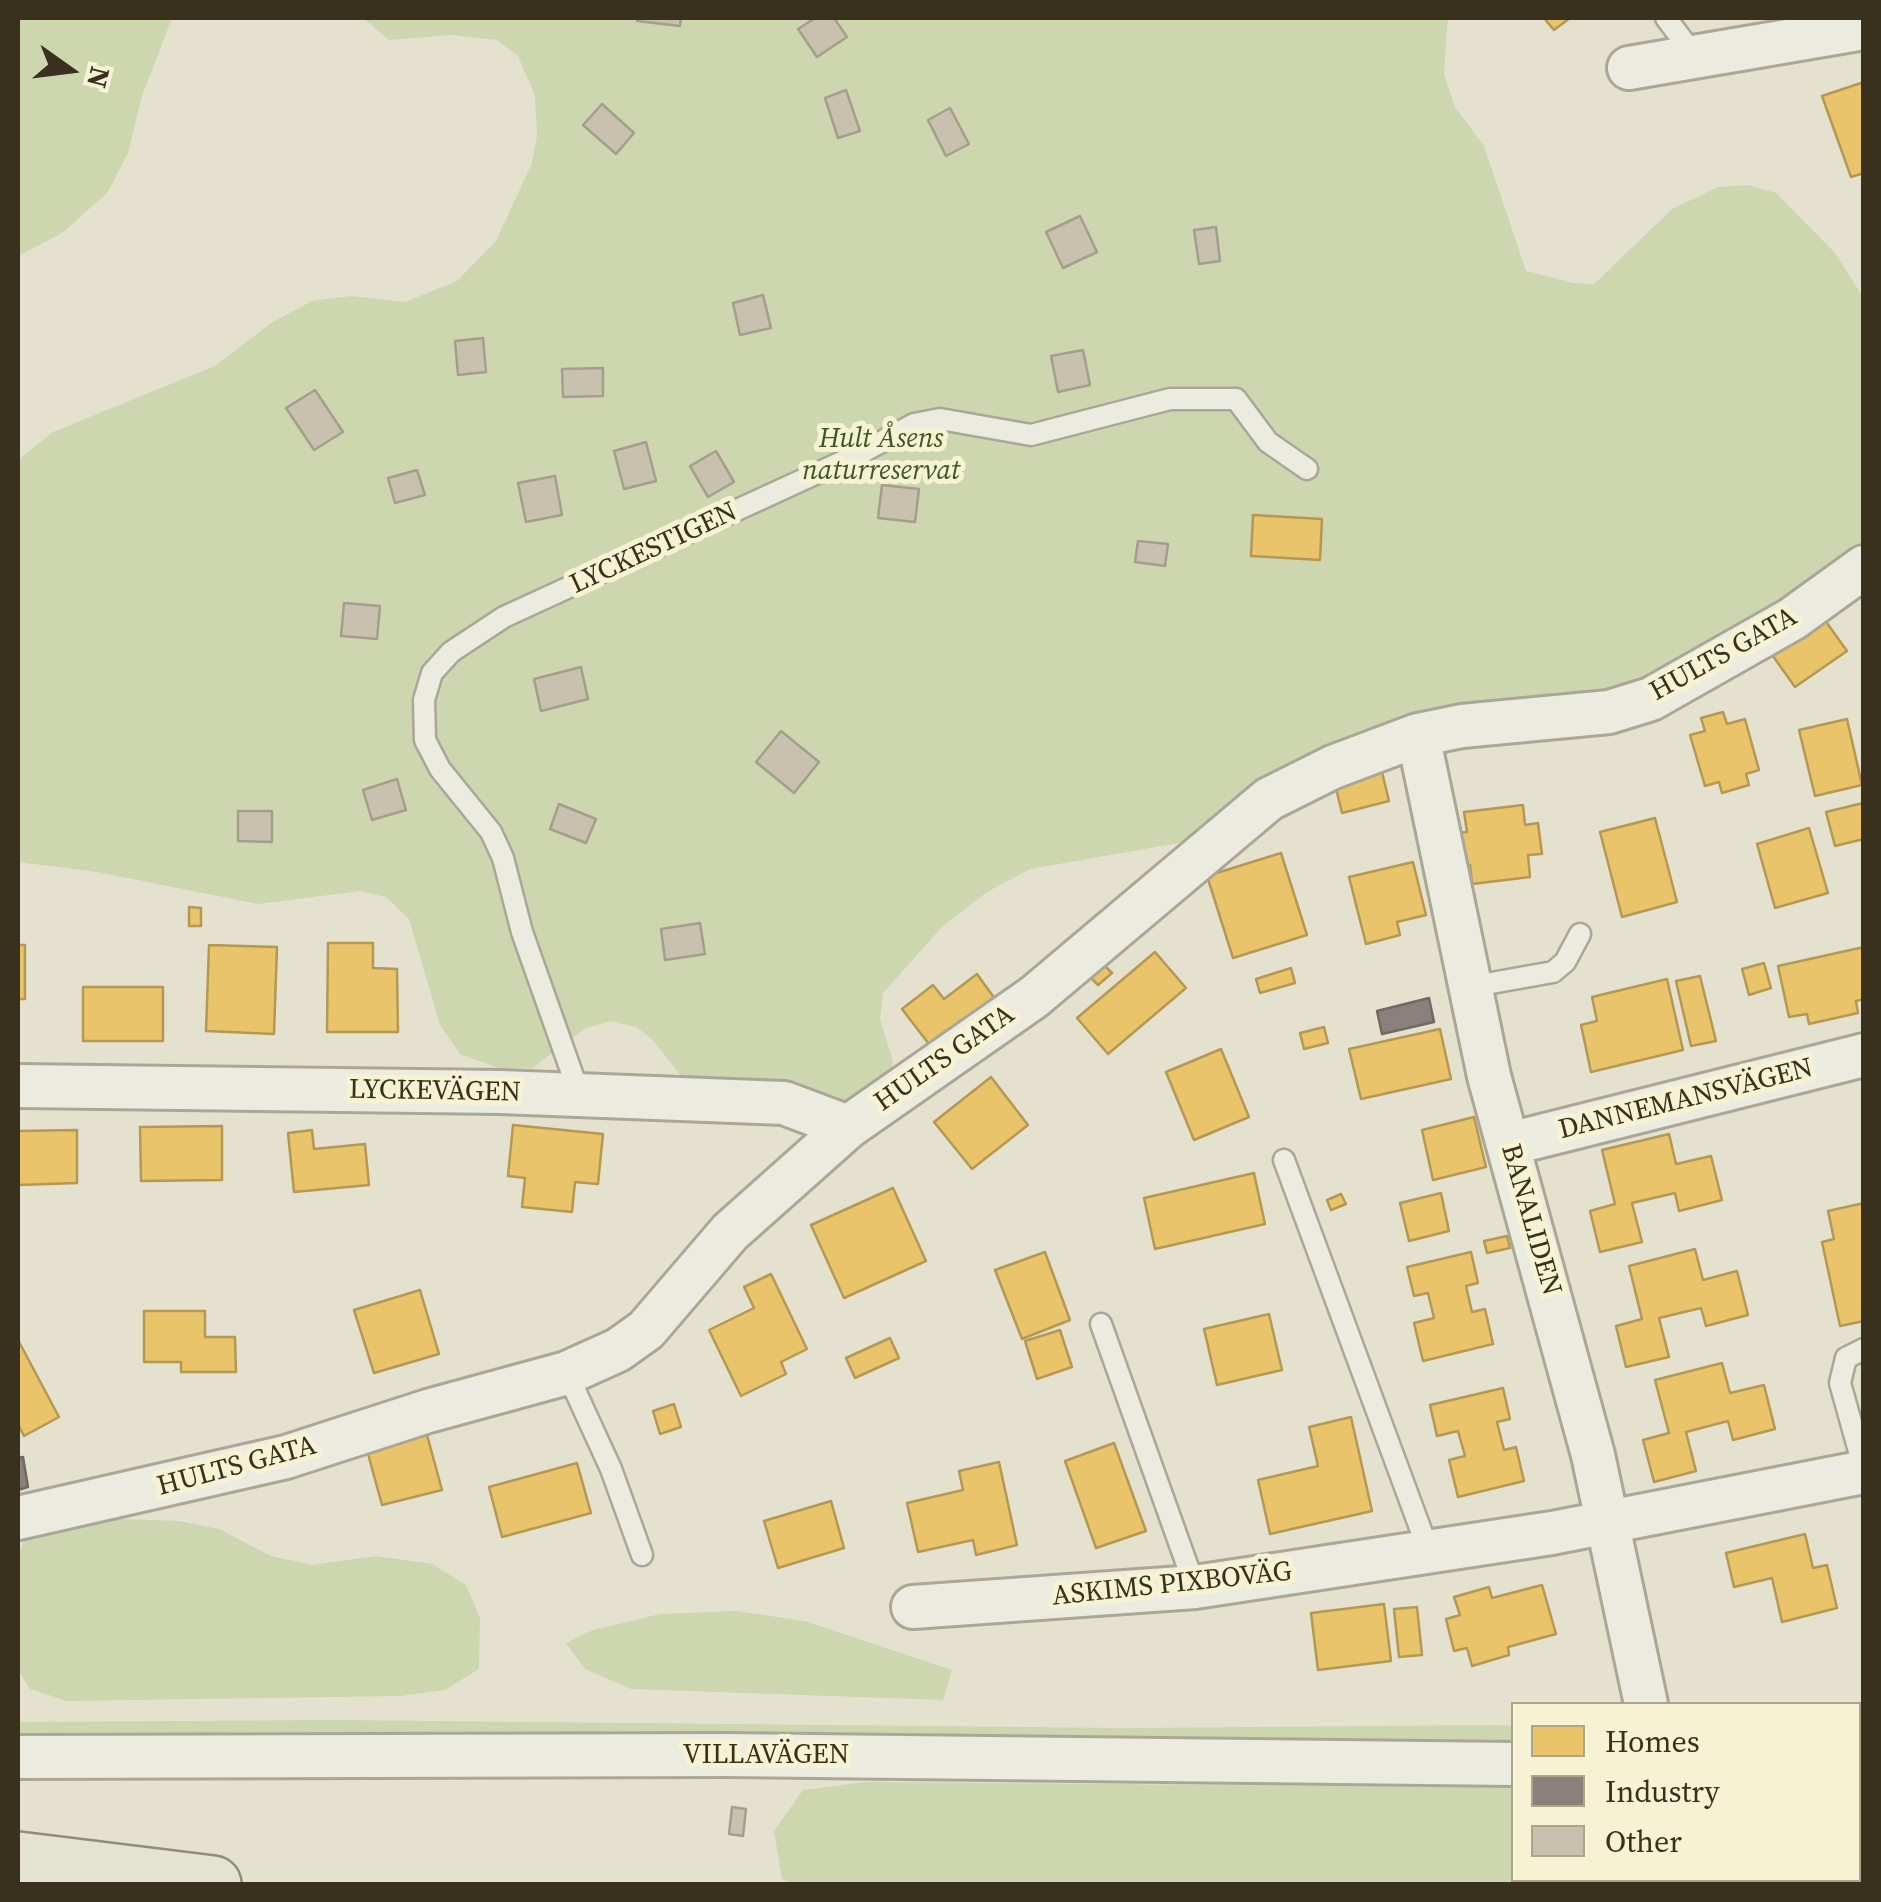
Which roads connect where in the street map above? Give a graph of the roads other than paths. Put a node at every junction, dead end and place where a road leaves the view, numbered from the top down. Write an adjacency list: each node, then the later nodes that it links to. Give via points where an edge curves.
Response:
1 (1666, 18): 3 (lane)
2 (1855, 25): 3 (street)
3 (1697, 59): 4 (street)
4 (1630, 68)
5 (1307, 469): 12 (lane, LYCKESTIGEN, via 1268,442 1236,399 1170,399 1031,435 940,420 914,424 504,617 451,652 432,672 424,740 492,832)
6 (1864, 568): 7 (street, HULTS GATA, via 1792,619 1651,699 1609,712)
7 (1418, 735): 9 (street, BANALIDEN); 13 (street, HULTS GATA, via 1268,799 1049,985)
8 (1580, 934): 9 (lane, via 1553,972)
9 (1469, 987): 14 (street, BANALIDEN)
10 (1864, 1055): 14 (street, DANNEMANSVÄGEN)
11 (18, 1086): 12 (street, LYCKEVÄGEN)
12 (580, 1096): 13 (street, LYCKEVÄGEN, via 784,1102)
13 (848, 1128): 18 (street, HULTS GATA, via 730,1232 646,1330)
14 (1509, 1144): 21 (street, BANALIDEN)
15 (1284, 1160): 22 (lane)
16 (1101, 1324): 24 (lane)
17 (1864, 1349): 19 (lane, via 1846,1358 1840,1382)
18 (567, 1373): 20 (street, HULTS GATA, via 229,1472); 23 (lane)
19 (1864, 1470): 21 (street, ASKIMS PIXBOVÄG)
20 (18, 1518)
21 (1606, 1524): 22 (street, ASKIMS PIXBOVÄG); 26 (street, BANALIDEN)
22 (1429, 1552): 24 (street, ASKIMS PIXBOVÄG)
23 (642, 1555)
24 (1195, 1588): 25 (street, ASKIMS PIXBOVÄG)
25 (913, 1607)
26 (1646, 1702)
27 (18, 1757): 28 (street, VILLAVÄGEN, via 687,1755)
28 (1511, 1764)
29 (18, 1860): 30 (main road)
30 (213, 1884)

